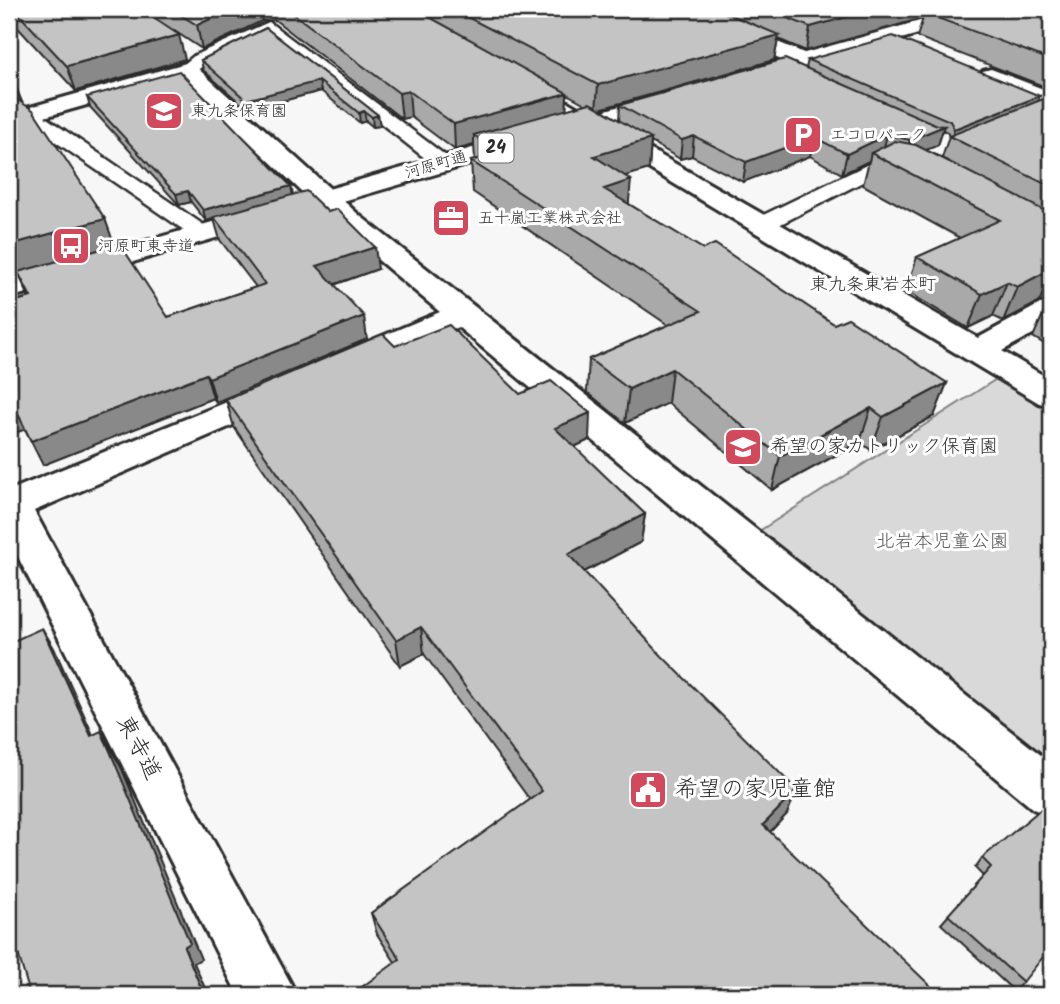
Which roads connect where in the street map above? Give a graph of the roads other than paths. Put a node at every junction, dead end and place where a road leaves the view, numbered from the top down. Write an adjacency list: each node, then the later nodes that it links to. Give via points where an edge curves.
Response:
1 (682, 9): 7 (main road)
2 (984, 9): 3 (main road)
3 (892, 36): 4 (main road); 7 (main road)
4 (917, 47)
5 (192, 60): 13 (main road); 16 (lane, via 269,27); 18 (main road)
6 (966, 66): 11 (main road)
7 (799, 69): 9 (main road)
8 (503, 72): 14 (main road)
9 (719, 85)
10 (694, 92): 14 (main road, 河原町通 / 24)
11 (1051, 100)
12 (1051, 111): 15 (main road)
13 (19, 117): 20 (lane)
14 (592, 121): 16 (main road, 河原町通 / 24); 19 (main road)
15 (1027, 121)
16 (443, 163): 18 (main road, 河原町通 / 24)
17 (926, 169): 19 (lane, via 883,163)
18 (322, 198): 20 (main road, 河原町通 / 24); 23 (main road)
19 (763, 224): 24 (main road)
20 (202, 232): 21 (main road, 河原町通 / 24)
21 (9, 289)
22 (1051, 311): 24 (main road)
23 (464, 313): 26 (main road); 27 (main road)
24 (978, 351): 25 (main road)
25 (1051, 395)
26 (10, 503): 28 (main road, 東寺道)
27 (1051, 793)
28 (268, 995)

